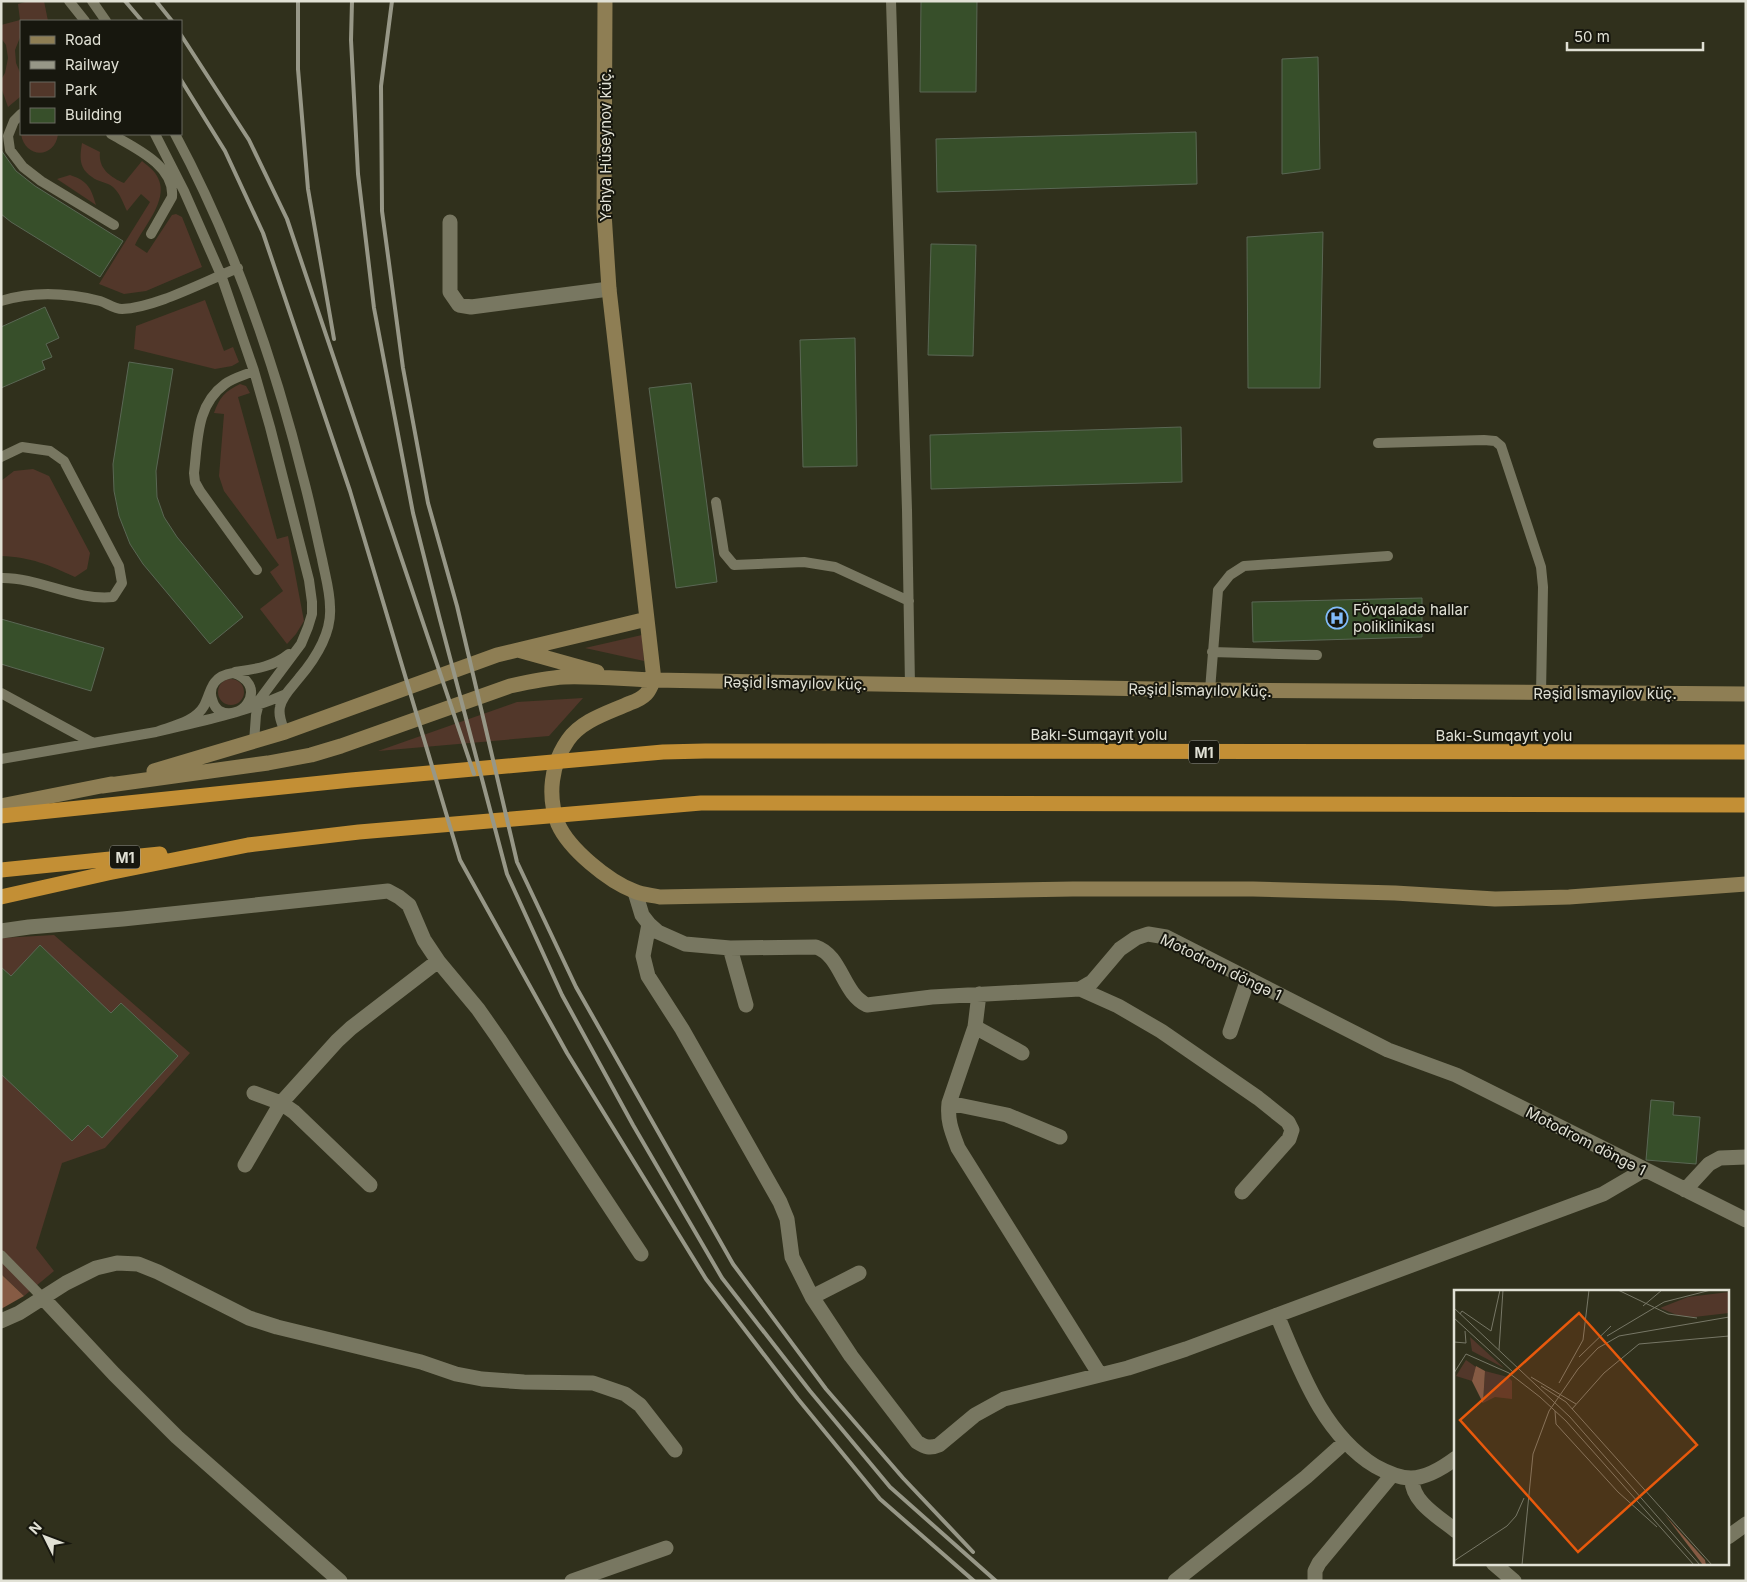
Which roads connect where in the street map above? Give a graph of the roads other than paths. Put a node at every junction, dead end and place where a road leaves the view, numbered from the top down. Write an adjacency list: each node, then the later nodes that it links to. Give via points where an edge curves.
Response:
1 (69, 1): 5 (lane)
2 (92, 1): 6 (lane)
3 (605, 1): 18 (street, Yəhya Hüseynov küç., via 604,213)
4 (891, 1): 27 (lane)
5 (84, 20)
6 (105, 20)
7 (20, 115): 14 (lane, via 8,136 10,150 23,168)
8 (113, 135): 12 (lane, via 147,155)
9 (155, 135): 12 (lane)
10 (176, 135): 11 (lane)
11 (194, 171): 12 (lane); 16 (lane)
12 (174, 181): 15 (lane, via 172,197); 17 (lane)
13 (450, 222): 18 (street, via 450,292 459,305 471,307)
14 (114, 226)
15 (151, 234)
16 (238, 268): 17 (lane); 41 (lane, via 288,420 312,512 330,608 324,641)
17 (221, 275): 19 (lane, via 134,308 119,309 60,294); 20 (lane)
18 (609, 290): 28 (street, Yəhya Hüseynov küç.)
19 (1, 301)
20 (254, 371): 25 (lane, via 226,382 212,395 202,414 194,473 200,491); 29 (lane, via 309,580 312,614)
21 (1378, 444): 39 (lane, via 1484,440 1495,441 1501,446 1541,567)
22 (1, 457): 26 (lane, via 22,447 50,451 64,461 119,566 122,583 113,597 98,598 16,577)
23 (716, 502): 27 (lane, via 724,553 734,565 804,562 835,567)
24 (1388, 556): 31 (lane, via 1244,566 1230,575 1218,590)
25 (256, 570)
26 (1, 578)
27 (909, 601): 36 (lane)
28 (647, 619): 30 (street); 35 (street, Yəhya Hüseynov küç.)
29 (301, 644): 33 (lane, via 278,662); 43 (lane)
30 (517, 650): 34 (street); 46 (street)
31 (1212, 652): 32 (lane); 38 (lane)
32 (1317, 655)
33 (233, 672): 37 (lane, via 216,679); 44 (lane, via 248,682 251,690 246,707)
34 (618, 677): 35 (street, Rəşid İsmayılov küç.); 51 (street, via 564,677 510,686 311,755)
35 (654, 680): 36 (street, Rəşid İsmayılov küç.); 58 (street, via 641,698 579,728 568,740 554,767 552,784 558,824 567,839 612,881)
36 (910, 686): 38 (street, Rəşid İsmayılov küç.)
37 (212, 687): 44 (lane, via 211,696 219,711); 45 (lane, via 198,714)
38 (1210, 690): 39 (street, Rəşid İsmayılov küç.)
39 (1541, 692): 42 (street, Rəşid İsmayılov küç.)
40 (1, 694): 48 (lane)
41 (286, 694): 43 (lane); 46 (lane, via 279,716)
42 (1746, 694)
43 (257, 706): 44 (lane); 47 (lane)
44 (238, 712): 45 (lane)
45 (156, 732): 48 (lane)
46 (285, 732): 47 (street)
47 (254, 742): 51 (street)
48 (93, 743): 50 (lane)
49 (1746, 752): 54 (highway, Bakı-Sumqayıt yolu / M1, via 663,752)
50 (1, 760)
51 (102, 786): 53 (street)
52 (1746, 805): 55 (highway, via 701,803 359,832)
53 (1, 806)
54 (1, 816)
55 (248, 845): 56 (highway, M1); 59 (highway)
56 (1, 870)
57 (1746, 884): 58 (street, via 1494,899 1394,892 1253,889 1073,888 660,896)
58 (635, 892): 60 (street, via 642,915)
59 (1, 897)
60 (649, 924): 62 (street, via 658,932 685,944); 85 (street, via 643,956 648,976 682,1029 780,1202 787,1219 792,1257)
61 (1, 931): 63 (street, via 388,891 409,905 424,940)
62 (730, 948): 66 (street, via 816,947 825,950 852,993 866,1005); 67 (street)
63 (438, 961): 72 (street, via 351,1028); 82 (street, via 494,1031)
64 (1248, 979): 65 (street, Motodrom döngə 1, via 1166,937 1148,934 1120,949 1099,976); 69 (street); 77 (street, Motodrom döngə 1, via 1388,1050 1456,1076)
65 (1080, 989): 66 (street); 80 (street, via 1161,1031 1288,1122 1292,1130 1289,1139)
66 (979, 994): 68 (street)
67 (746, 1005)
68 (975, 1027): 70 (street); 73 (street)
69 (1230, 1032)
70 (1022, 1053)
71 (254, 1093): 72 (street)
72 (281, 1103): 76 (street); 78 (street)
73 (949, 1103): 74 (street, via 1007,1115); 89 (street, via 948,1116 958,1148)
74 (1060, 1137)
75 (1746, 1157): 79 (street, via 1720,1158 1709,1164)
76 (245, 1165)
77 (1644, 1170): 79 (street, Motodrom döngə 1); 87 (street, via 1603,1194)
78 (370, 1185)
79 (1685, 1190): 81 (street, Motodrom döngə 1)
80 (1242, 1192)
81 (1746, 1220)
82 (641, 1254)
83 (1, 1255): 86 (lane)
84 (858, 1273): 85 (street)
85 (812, 1297): 89 (street, via 851,1356 925,1447 939,1445 975,1415 1004,1399)
86 (43, 1298): 88 (street); 91 (street, via 96,1268 117,1263 138,1264 249,1318 277,1327 422,1362 456,1374 482,1379 593,1383 625,1394 640,1405); 101 (street, via 177,1436)
87 (1277, 1315): 89 (street, via 1186,1349); 90 (street, via 1317,1403)
88 (1, 1321)
89 (1100, 1375)
90 (1346, 1442): 93 (street, via 1371,1463); 100 (street)
91 (675, 1450)
92 (1454, 1459): 94 (street)
93 (1392, 1474): 94 (street); 103 (street, via 1319,1563)
94 (1412, 1478): 96 (street, via 1415,1495)
95 (1746, 1524): 97 (street)
96 (1454, 1529)
97 (1730, 1536)
98 (666, 1548): 102 (street)
99 (1494, 1564): 104 (street)
100 (1183, 1578)
101 (340, 1581)
102 (572, 1581)
103 (1315, 1581)
104 (1514, 1581)

